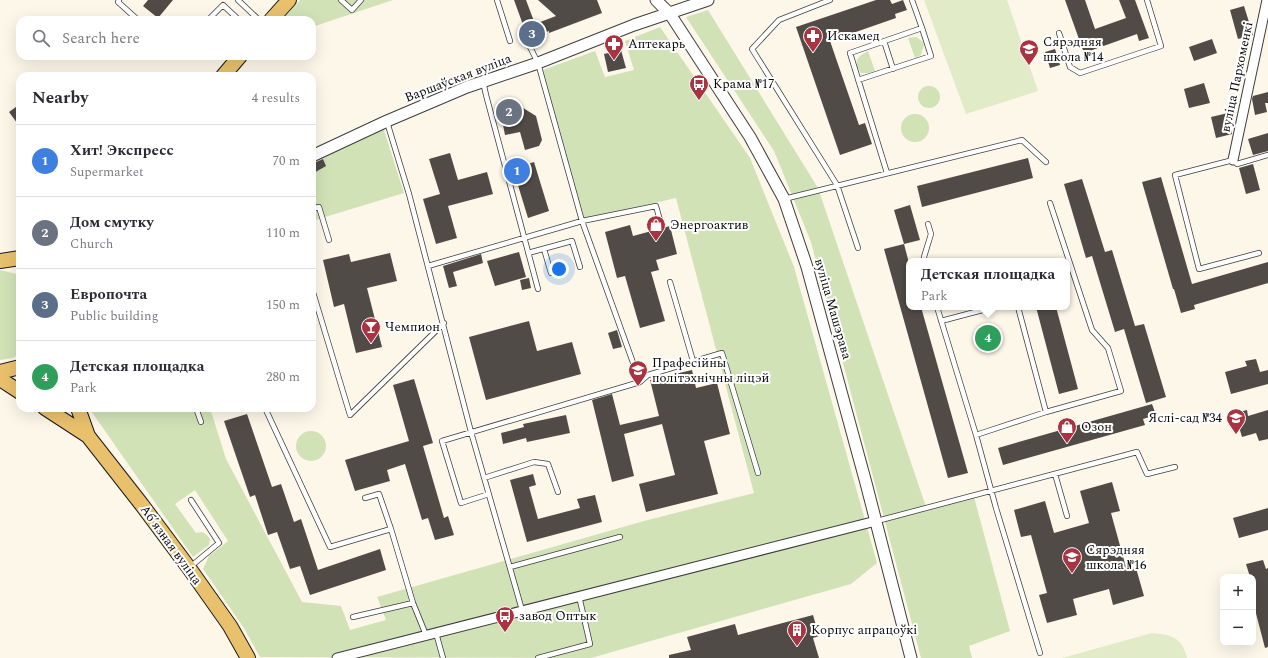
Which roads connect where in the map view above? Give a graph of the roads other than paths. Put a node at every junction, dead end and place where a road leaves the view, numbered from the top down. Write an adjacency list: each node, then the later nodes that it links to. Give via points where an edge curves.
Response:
1 (119, 0): 14 (lane, via 118,2)
2 (238, 0): 17 (lane)
3 (289, 0): 18 (main road)
4 (341, 0): 5 (lane, via 352,10)
5 (361, 0)
6 (497, 0): 22 (lane)
7 (656, 0): 13 (street, вуліца Машэрава)
8 (708, 0): 13 (street, Варшаўская вуліца)
9 (830, 0): 36 (lane, via 779,20 752,49)
10 (912, 0): 19 (lane)
11 (1147, 0): 20 (lane, via 1161,46 1080,73 1070,68)
12 (1267, 0): 33 (street, вуліца Пархоменкі)
13 (670, 14): 25 (street, Варшаўская вуліца, via 634,25); 37 (street, вуліца Машэрава, via 750,137)
14 (134, 16)
15 (212, 16): 16 (lane, via 223,5)
16 (235, 16)
17 (255, 16)
18 (275, 16)
19 (922, 28): 23 (lane); 26 (lane, via 931,56)
20 (1060, 34)
21 (524, 37): 25 (lane)
22 (510, 41)
23 (884, 41): 26 (lane); 28 (lane, via 850,52)
24 (237, 60): 27 (main road)
25 (538, 63): 29 (street, Варшаўская вуліца); 40 (lane)
26 (892, 69): 28 (lane)
27 (226, 72)
28 (858, 80): 35 (lane)
29 (483, 81): 30 (street, Варшаўская вуліца); 43 (lane)
30 (387, 121): 31 (street, Варшаўская вуліца); 55 (lane)
31 (316, 154)
32 (1268, 154): 33 (lane, via 1237,164)
33 (1233, 160): 48 (lane, via 1175,175 1199,268)
34 (1046, 162): 35 (lane, via 1022,140)
35 (887, 173): 36 (lane)
36 (837, 185): 37 (lane); 45 (lane)
37 (784, 199): 91 (street, вуліца Машэрава, via 807,267)
38 (1050, 203): 50 (lane)
39 (316, 208): 44 (lane, via 320,207)
40 (582, 221): 41 (lane, via 656,206); 43 (lane); 70 (lane)
41 (661, 224)
42 (928, 224): 49 (lane, via 931,234)
43 (524, 238): 47 (lane); 55 (lane)
44 (329, 240)
45 (858, 248)
46 (544, 249): 47 (lane); 56 (lane, via 572,241); 57 (lane)
47 (528, 253): 59 (lane)
48 (1260, 253)
49 (924, 258)
50 (1068, 258)
51 (16, 259): 52 (main road)
52 (1, 261): 54 (main road)
53 (1070, 263): 76 (lane, via 1092,330 1108,348 1121,391)
54 (16, 266)
55 (428, 266): 65 (lane)
56 (580, 267)
57 (551, 273)
58 (670, 282): 66 (lane)
59 (538, 289)
60 (316, 302): 65 (lane, via 350,415)
61 (938, 310): 64 (lane)
62 (983, 310): 64 (lane)
63 (1019, 310): 76 (lane)
64 (941, 321): 79 (lane)
65 (444, 323): 78 (lane)
66 (693, 362): 70 (lane, via 648,374); 82 (lane, via 722,353)
67 (16, 368): 68 (main road)
68 (0, 372)
69 (0, 379): 71 (main road)
70 (640, 382): 78 (lane)
71 (16, 389)
72 (51, 412): 80 (main road, Абʼязная вуліца)
73 (79, 412): 80 (main road, Абʼязная вуліца)
74 (197, 412): 77 (lane)
75 (267, 412): 92 (lane, via 330,547)
76 (1046, 412): 79 (lane)
77 (201, 422)
78 (471, 432): 84 (lane); 87 (lane, via 442,441 462,503)
79 (976, 435): 85 (lane)
80 (88, 436): 95 (main road, Абʼязная вуліца)
81 (1175, 467): 83 (lane, via 1147,474 1137,452)
82 (758, 473)
83 (1055, 474): 85 (lane); 90 (lane)
84 (484, 478): 86 (lane, via 534,462 548,464); 87 (lane)
85 (991, 490): 91 (lane); 102 (lane)
86 (558, 492)
87 (489, 494): 94 (lane)
88 (365, 498): 92 (lane, via 379,494)
89 (191, 500): 95 (lane, via 219,543)
90 (1067, 516)
91 (876, 521): 96 (street); 107 (street, вуліца Машэрава)
92 (391, 529): 97 (lane)
93 (620, 537): 94 (lane)
94 (510, 567): 98 (lane)
95 (189, 568): 103 (main road, Абʼязная вуліца, via 230,626)
96 (579, 596): 98 (street); 106 (lane, via 590,644)
97 (413, 602): 99 (lane); 101 (lane)
98 (522, 610): 100 (street)
99 (353, 617)
100 (436, 632): 101 (street); 105 (lane)
101 (426, 635): 104 (street)
102 (1040, 653)
103 (248, 658)
104 (337, 658)
105 (443, 658)
106 (538, 658)
107 (910, 658)

